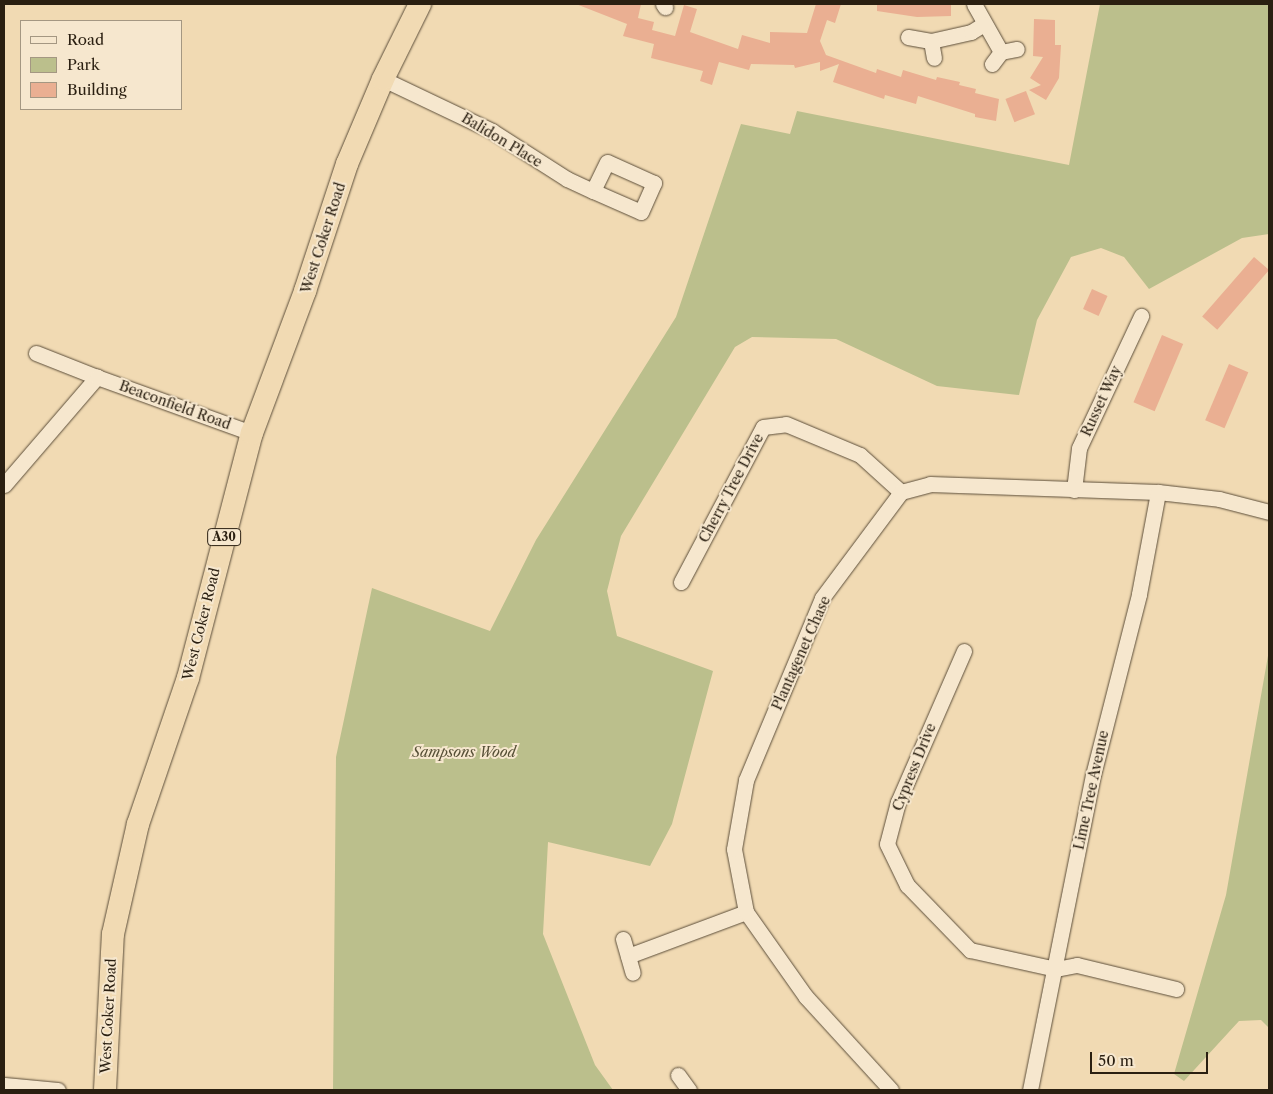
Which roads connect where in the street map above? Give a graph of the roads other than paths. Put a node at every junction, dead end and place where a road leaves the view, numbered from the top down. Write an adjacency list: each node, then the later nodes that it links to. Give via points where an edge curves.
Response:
1 (420, 4): 8 (highway, West Coker Road / A30)
2 (974, 4): 3 (street)
3 (984, 24): 5 (street, via 971,32); 6 (street, via 996,58)
4 (908, 37): 5 (street)
5 (931, 41): 7 (street)
6 (1017, 49)
7 (934, 58)
8 (383, 79): 9 (street, Balidon Place, via 492,131 560,175); 13 (highway, West Coker Road / A30, via 347,164 305,291)
9 (593, 191)
10 (1140, 316): 15 (street, Russet Way, via 1079,448)
11 (36, 353): 12 (street, Beaconfield Road)
12 (97, 377): 13 (street, Beaconfield Road); 14 (street)
13 (252, 433): 30 (highway, West Coker Road / A30, via 188,678 138,824 119,901 110,974)
14 (4, 485)
15 (1074, 490): 16 (street, via 930,484); 17 (street)
16 (901, 492): 19 (street, Cherry Tree Drive, via 860,455 786,424 763,427); 21 (street, Plantagenet Chase, via 822,598 746,780 734,849)
17 (1158, 492): 18 (street, via 1219,499); 24 (street, Lime Tree Avenue, via 1139,594 1093,775)
18 (1269, 512)
19 (681, 582)
20 (964, 651): 24 (street, Cypress Drive, via 898,802 887,844 907,885 970,950)
21 (746, 912): 23 (street); 32 (street, Plantagenet Chase, via 806,997)
22 (623, 939): 23 (street)
23 (628, 956): 25 (street)
24 (1056, 969): 26 (street, Cypress Drive, via 1077,965); 33 (street, Lime Tree Avenue)
25 (633, 973)
26 (1176, 989)
27 (678, 1075): 31 (street)
28 (4, 1085): 29 (street)
29 (58, 1090)
30 (105, 1090)
31 (690, 1090)
32 (891, 1090)
33 (1030, 1090)

